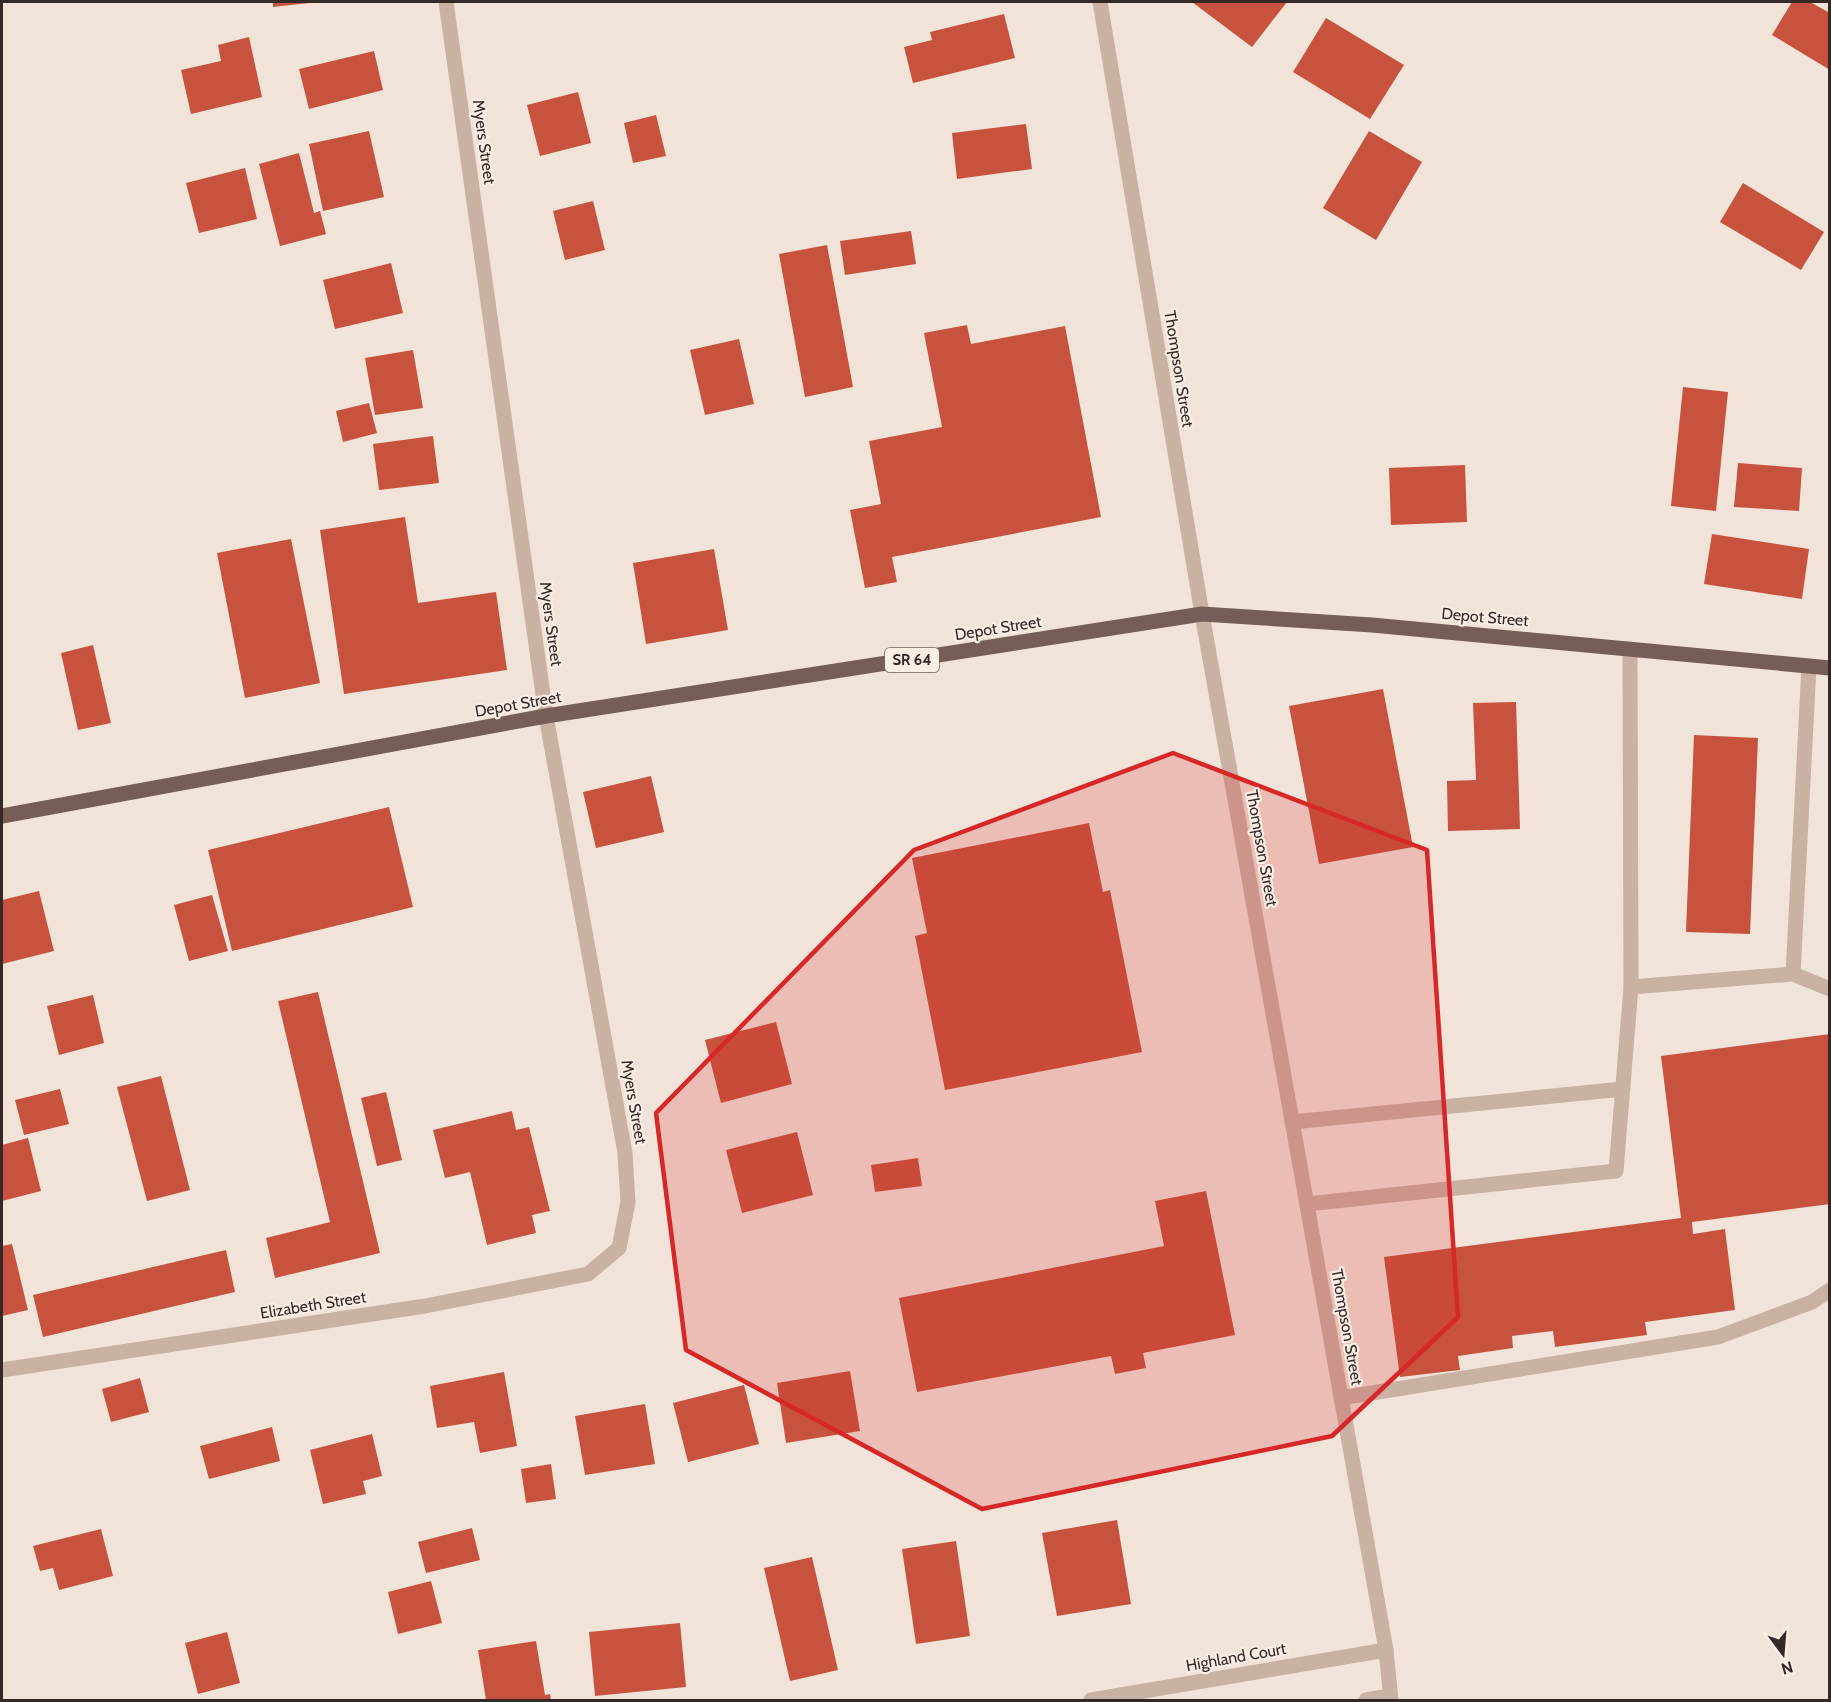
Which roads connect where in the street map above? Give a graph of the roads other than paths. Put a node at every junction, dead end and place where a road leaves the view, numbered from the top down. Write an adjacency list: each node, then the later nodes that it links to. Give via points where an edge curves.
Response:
1 (446, 2): 7 (street, Myers Street)
2 (1100, 2): 3 (street, Thompson Street)
3 (1202, 614): 4 (main road, Depot Street / SR 64); 7 (main road, Depot Street / SR 64); 13 (street, Thompson Street)
4 (1630, 649): 5 (main road, Depot Street / SR 64); 10 (street)
5 (1809, 666): 6 (main road, Depot Street / SR 64); 9 (street)
6 (1830, 668)
7 (546, 717): 8 (main road, Depot Street / SR 64); 15 (street, Myers Street, via 625,1153 628,1202)
8 (2, 816)
9 (1793, 974): 10 (street); 11 (street)
10 (1631, 987): 12 (street)
11 (1830, 989)
12 (1623, 1089): 13 (street); 14 (street, via 1616,1171)
13 (1292, 1122): 14 (street, Thompson Street)
14 (1307, 1204): 18 (street, Thompson Street)
15 (619, 1248): 17 (street, Elizabeth Street, via 588,1274 558,1280 425,1306)
16 (1830, 1290): 18 (street, via 1812,1302 1718,1337)
17 (2, 1370)
18 (1341, 1398): 19 (street, Thompson Street)
19 (1386, 1650): 20 (street, Thompson Street); 21 (street, Highland Court)
20 (1391, 1698): 22 (street)
21 (1092, 1701)
22 (1366, 1701)

